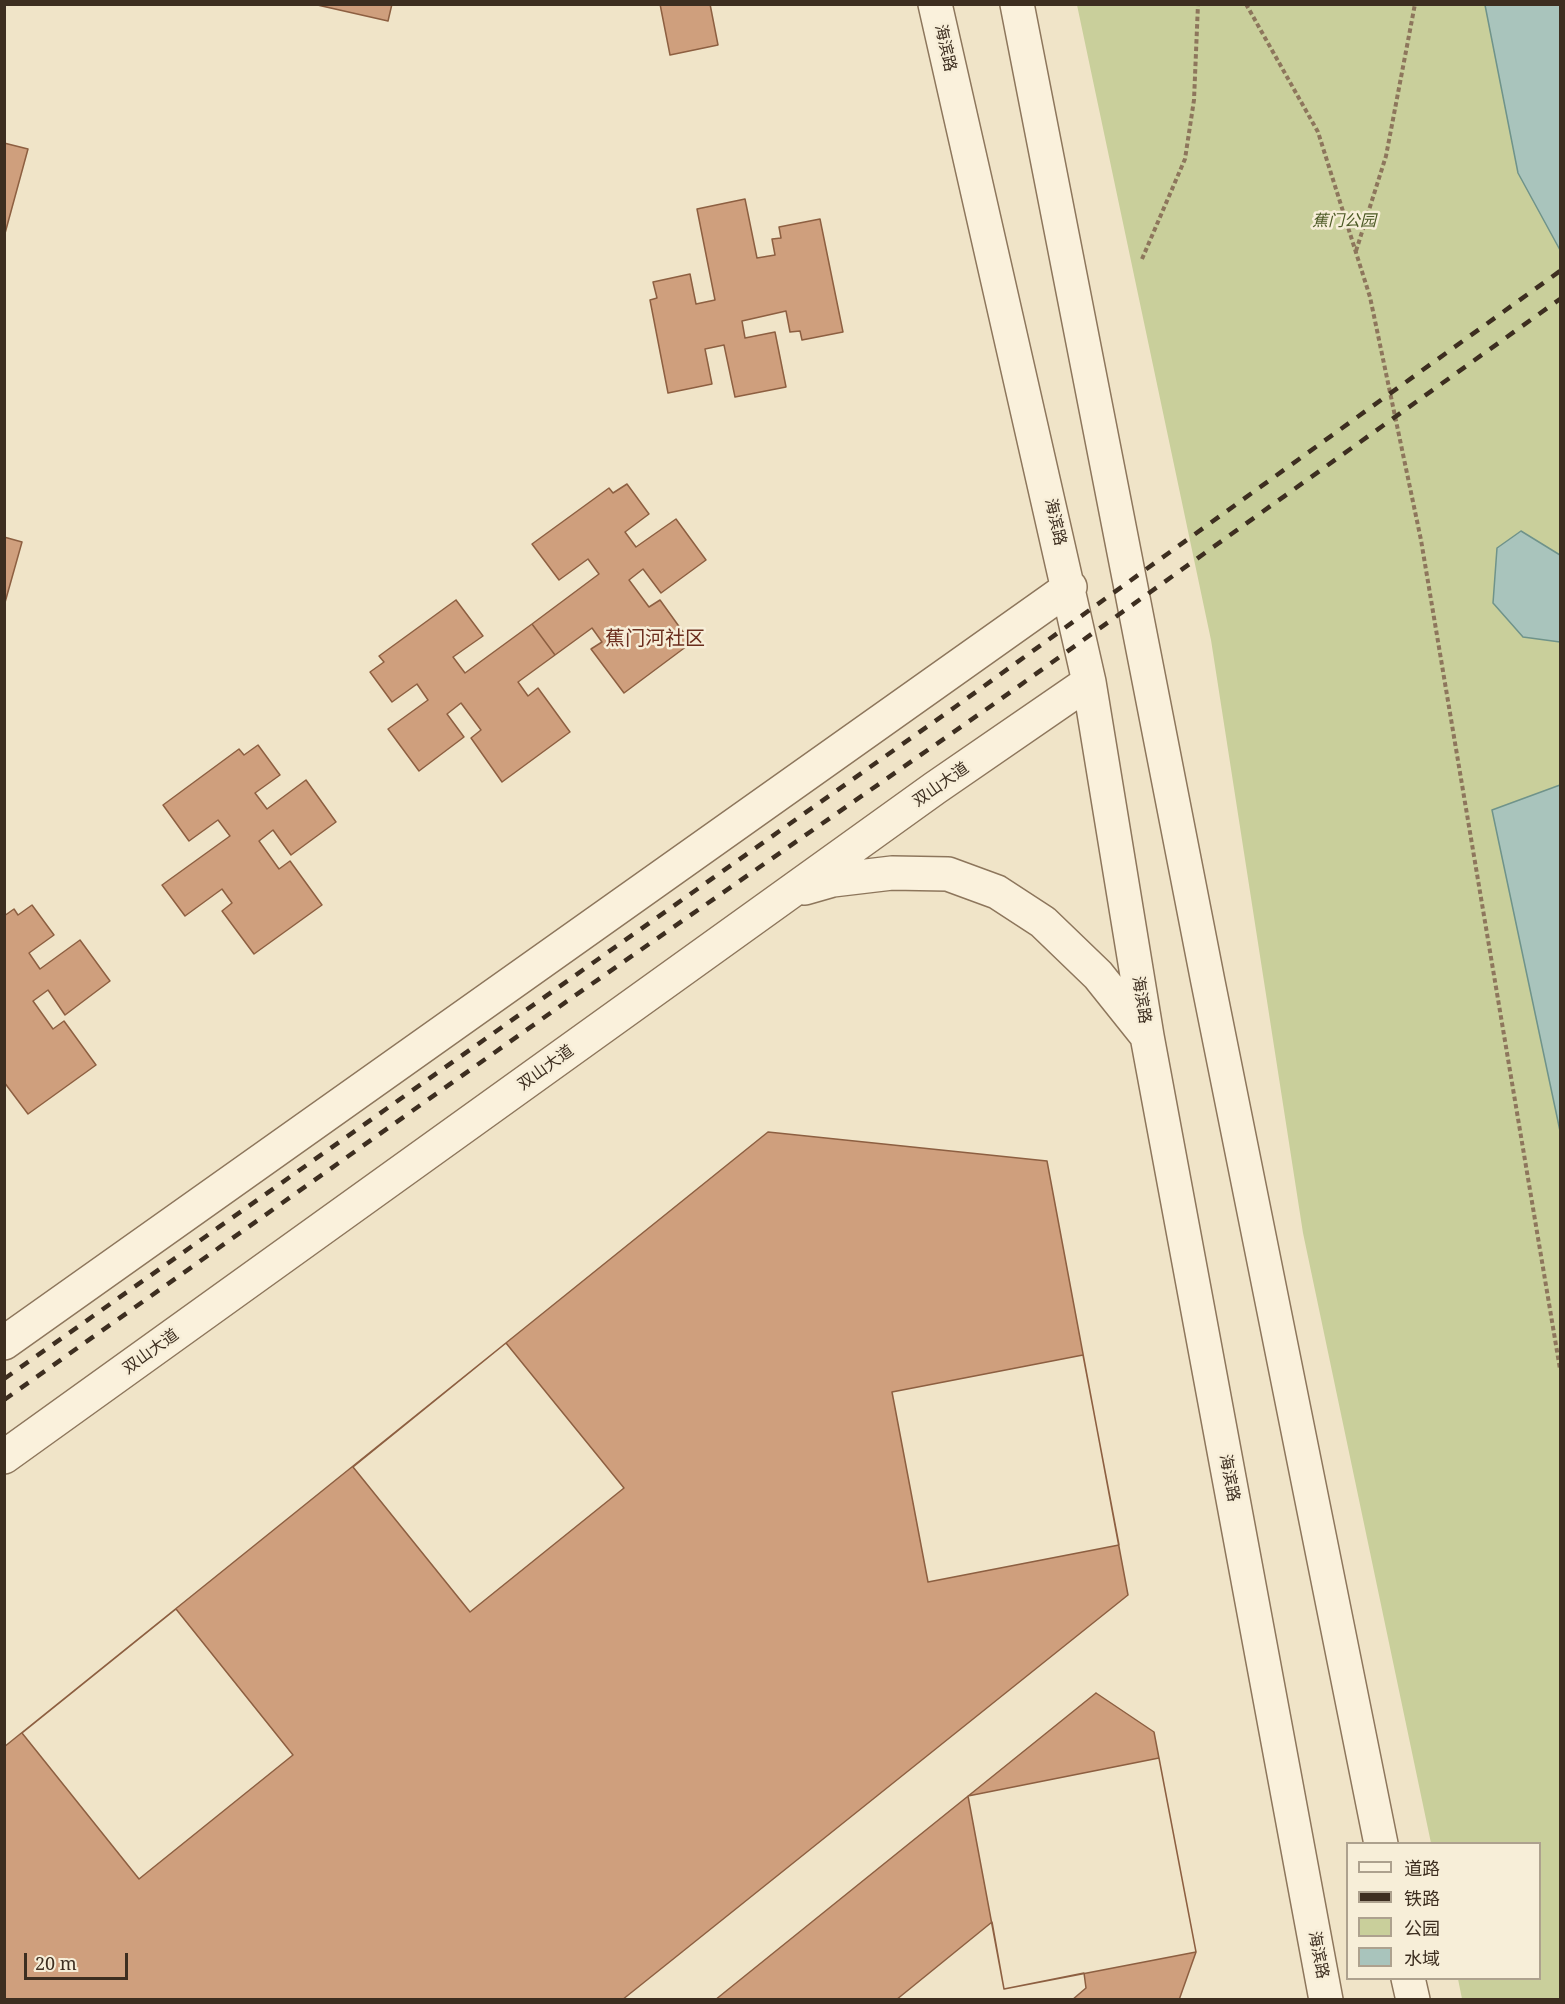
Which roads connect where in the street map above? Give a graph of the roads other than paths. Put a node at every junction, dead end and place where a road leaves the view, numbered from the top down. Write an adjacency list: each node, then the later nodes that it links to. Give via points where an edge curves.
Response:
1 (935, 4): 3 (street, 海滨路)
2 (1017, 4): 9 (street)
3 (1070, 587): 4 (street, 海滨路); 7 (street)
4 (1089, 682): 5 (street, 双山大道); 6 (street, 海滨路)
5 (789, 893): 6 (street, via 833,880 892,873 948,874 997,892 1051,930 1098,975); 8 (street, 双山大道)
6 (1147, 1036): 11 (street, 海滨路)
7 (4, 1343)
8 (4, 1458)
9 (1381, 1842)
10 (1408, 1980): 12 (street)
11 (1326, 2000)
12 (1413, 2000)

